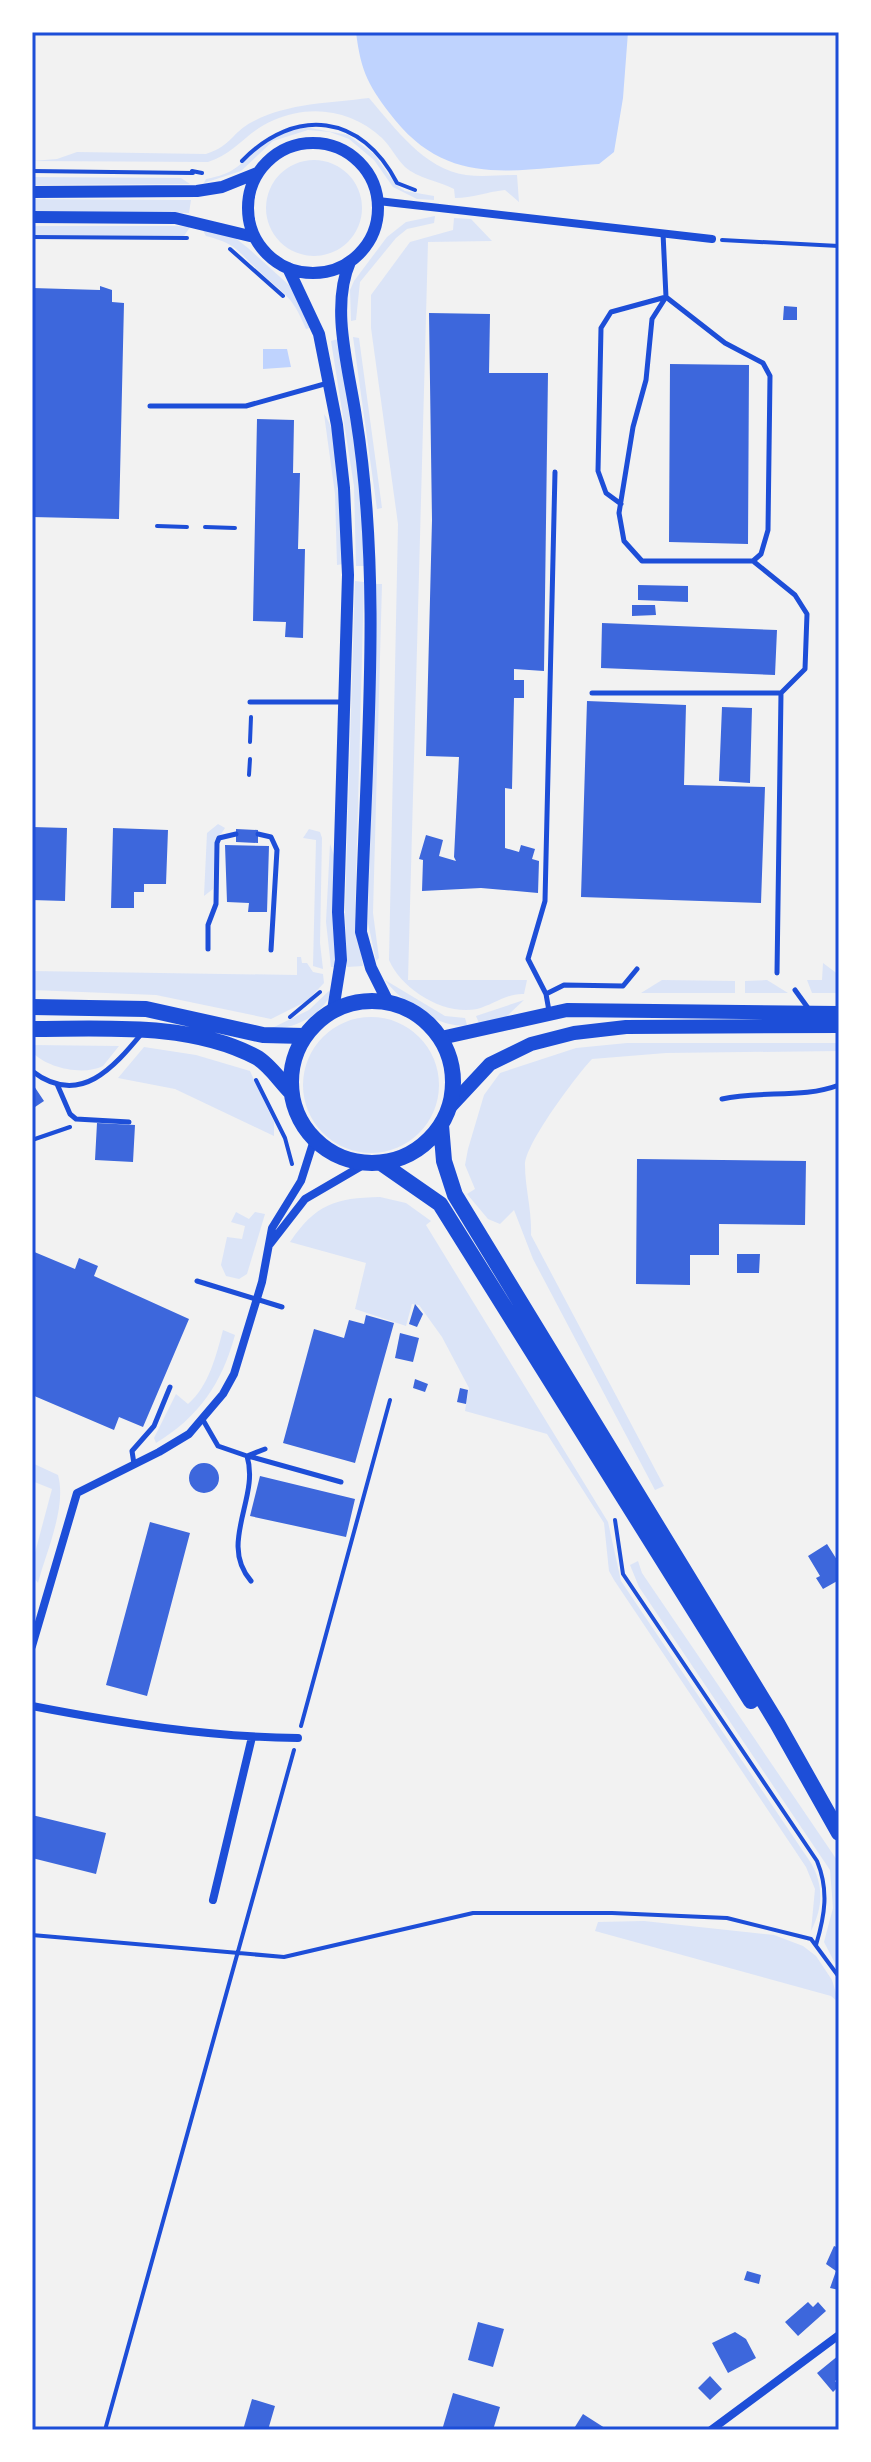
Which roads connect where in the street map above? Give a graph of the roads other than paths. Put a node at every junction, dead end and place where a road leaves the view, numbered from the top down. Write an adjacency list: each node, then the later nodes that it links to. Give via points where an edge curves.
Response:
1 (257, 173): 2 (street, via 197,191); 3 (street, via 272,156 293,145 316,142 338,147 365,169); 6 (street, via 249,194)
2 (32, 192)
3 (378, 201): 5 (street); 8 (street, via 367,245)
4 (32, 217): 6 (street, via 175,218)
5 (663, 233): 7 (street); 10 (lane)
6 (254, 237): 9 (street, via 274,261)
7 (712, 239)
8 (350, 262): 9 (street, via 320,273); 28 (street, via 342,281 344,329 370,520 361,932)
9 (288, 268): 11 (street, via 319,334)
10 (666, 297): 14 (lane, via 652,319 644,392); 14 (lane, via 611,312 601,328 598,471 606,493); 15 (lane, via 725,343 763,363 770,376 768,530 761,554)
11 (329, 383): 12 (lane, via 246,406); 19 (street, via 346,532)
12 (150, 406)
13 (555, 472): 27 (lane, via 545,901 528,959)
14 (621, 504): 15 (lane, via 624,541 642,561)
15 (753, 561): 17 (lane, via 795,595 807,614 805,669)
16 (592, 693): 17 (lane)
17 (781, 693): 25 (lane)
18 (250, 702): 19 (lane)
19 (343, 702): 30 (street, via 341,960)
20 (236, 834): 22 (lane, via 217,843 216,904 209,918)
21 (258, 834): 23 (lane, via 271,837 277,850)
22 (208, 949)
23 (271, 950)
24 (637, 969): 27 (lane, via 623,986 564,985)
25 (777, 973)
26 (795, 990): 32 (lane)
27 (546, 994): 31 (lane)
28 (388, 1002): 30 (main road, via 356,1002); 38 (main road, via 421,1017)
29 (32, 1007): 37 (main road, via 146,1009 263,1035)
30 (333, 1010): 37 (main road)
31 (549, 1012): 32 (main road); 38 (main road)
32 (811, 1012): 33 (main road)
33 (839, 1013)
34 (839, 1026): 44 (main road, via 626,1027 574,1033 531,1044 490,1064)
35 (32, 1029): 36 (main road)
36 (144, 1031): 40 (lane, via 97,1079); 42 (main road, via 225,1045 259,1058)
37 (304, 1036): 42 (main road, via 292,1063)
38 (441, 1038): 44 (main road, via 452,1070)
39 (32, 1071): 40 (lane)
40 (56, 1083): 45 (lane, via 76,1119)
41 (839, 1085): 43 (lane, via 825,1091)
42 (290, 1091): 47 (main road, via 298,1117)
43 (722, 1099)
44 (449, 1108): 46 (main road)
45 (129, 1122)
46 (441, 1125): 48 (main road, via 415,1152); 64 (main road, via 444,1161 455,1195)
47 (314, 1140): 48 (main road, via 336,1156); 49 (street, via 308,1166 277,1216)
48 (373, 1164): 49 (street, via 305,1199); 64 (main road, via 440,1204 656,1553 771,1732)
49 (270, 1244): 51 (street)
50 (197, 1281): 51 (lane)
51 (257, 1299): 52 (lane); 54 (street, via 234,1374)
52 (282, 1307)
53 (170, 1387): 57 (lane, via 154,1426 132,1451)
54 (203, 1420): 56 (lane, via 218,1446); 57 (street)
55 (265, 1449): 56 (lane)
56 (247, 1456): 58 (lane); 59 (lane, via 251,1478 237,1545)
57 (134, 1464): 60 (street, via 77,1493)
58 (341, 1482)
59 (251, 1581)
60 (32, 1646)
61 (32, 1706): 62 (street, via 127,1724)
62 (252, 1737): 63 (street); 66 (street)
63 (298, 1738)
64 (795, 1758): 65 (main road)
65 (839, 1833)
66 (213, 1900)
67 (839, 2335): 68 (street)
68 (711, 2430)

